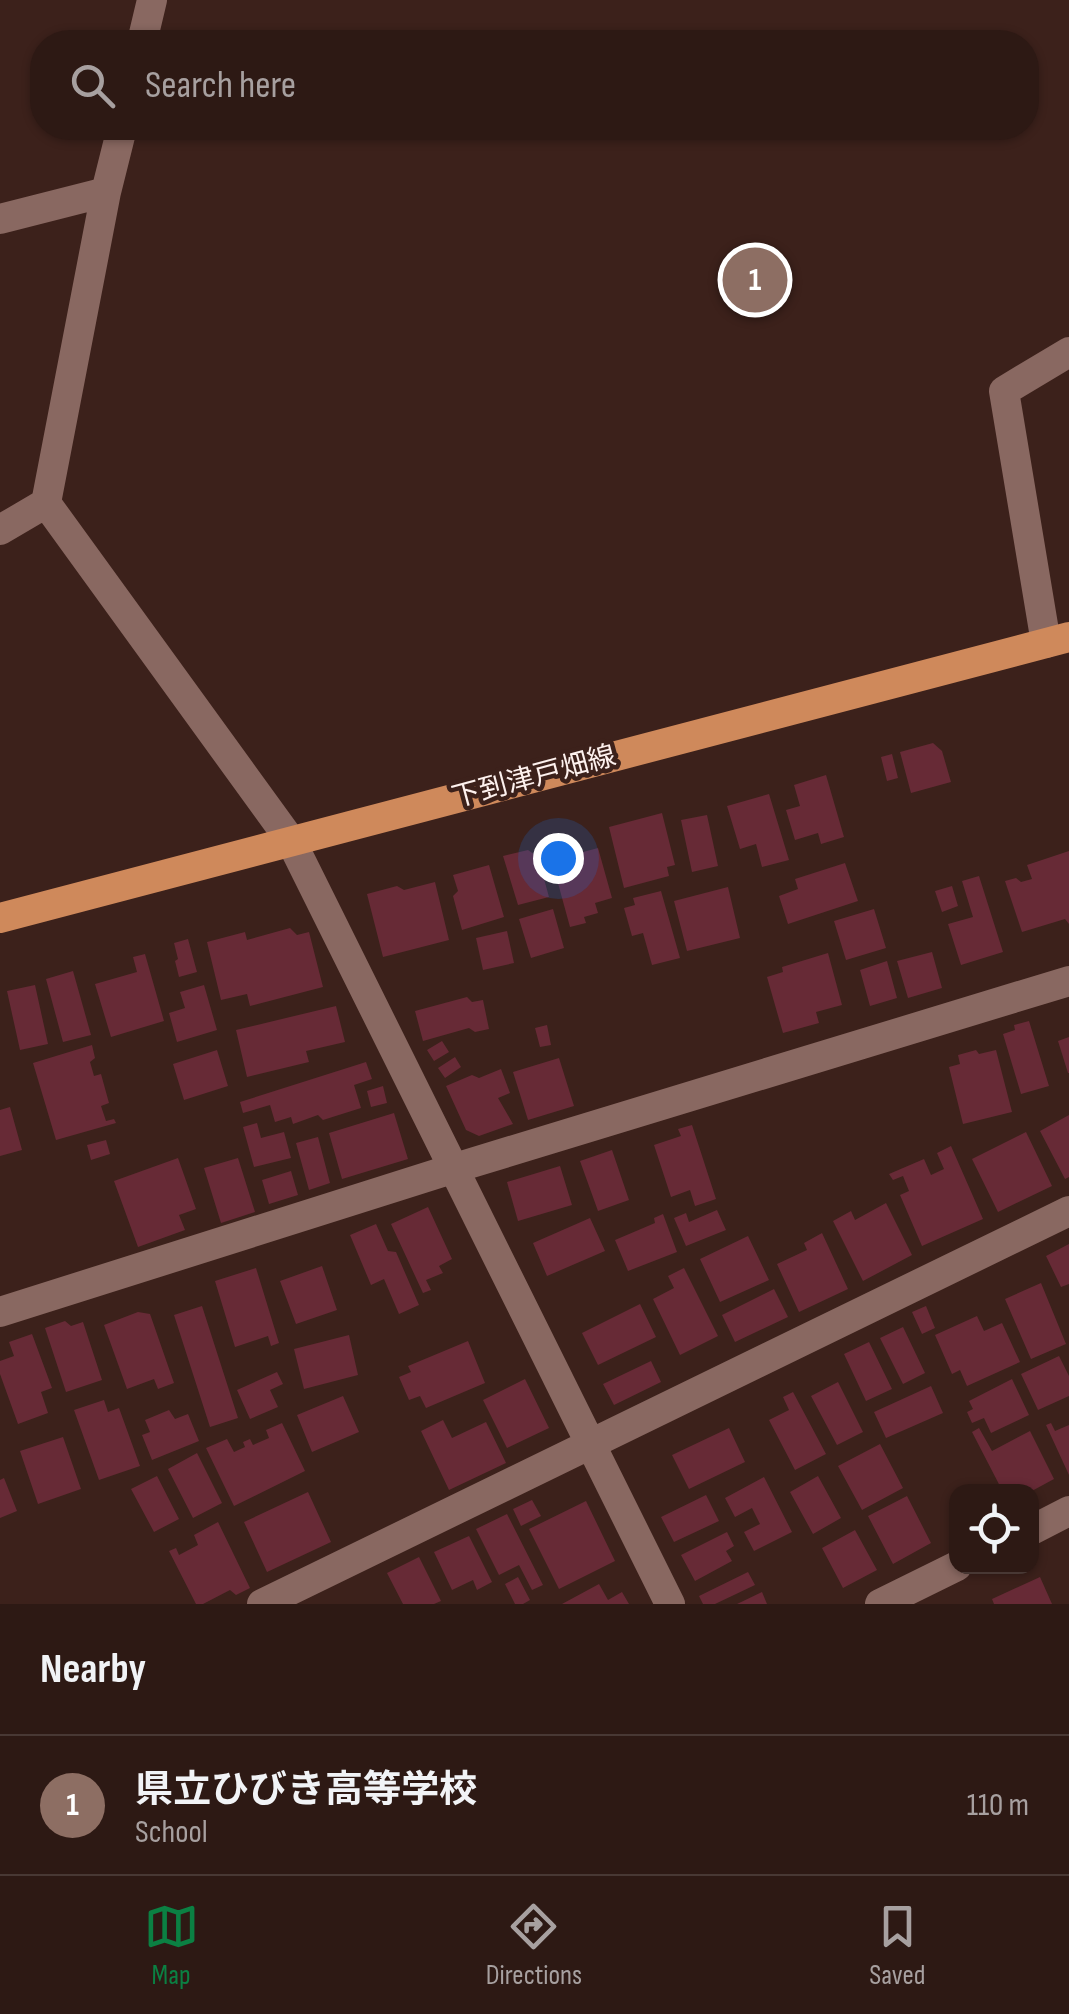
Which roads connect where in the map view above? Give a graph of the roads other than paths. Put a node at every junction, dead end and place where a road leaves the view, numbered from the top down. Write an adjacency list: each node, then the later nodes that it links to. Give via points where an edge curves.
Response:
1 (152, 0): 2 (street)
2 (145, 30)
3 (119, 140): 4 (street)
4 (106, 192): 5 (street); 7 (street)
5 (0, 219)
6 (1069, 352): 9 (street, via 1004,391)
7 (46, 503): 8 (street); 10 (street)
8 (0, 530)
9 (1058, 640): 10 (main road, 下到津戸畑線)
10 (291, 841): 11 (main road, 下到津戸畑線); 13 (street)
11 (0, 918)
12 (1069, 981): 13 (street)
13 (455, 1168): 15 (street); 16 (street)
14 (1069, 1211): 16 (street)
15 (0, 1312)
16 (589, 1444): 20 (street); 21 (street)
17 (1069, 1511): 18 (street)
18 (1039, 1526)
19 (949, 1570): 22 (street)
20 (262, 1604)
21 (670, 1604)
22 (880, 1604)

